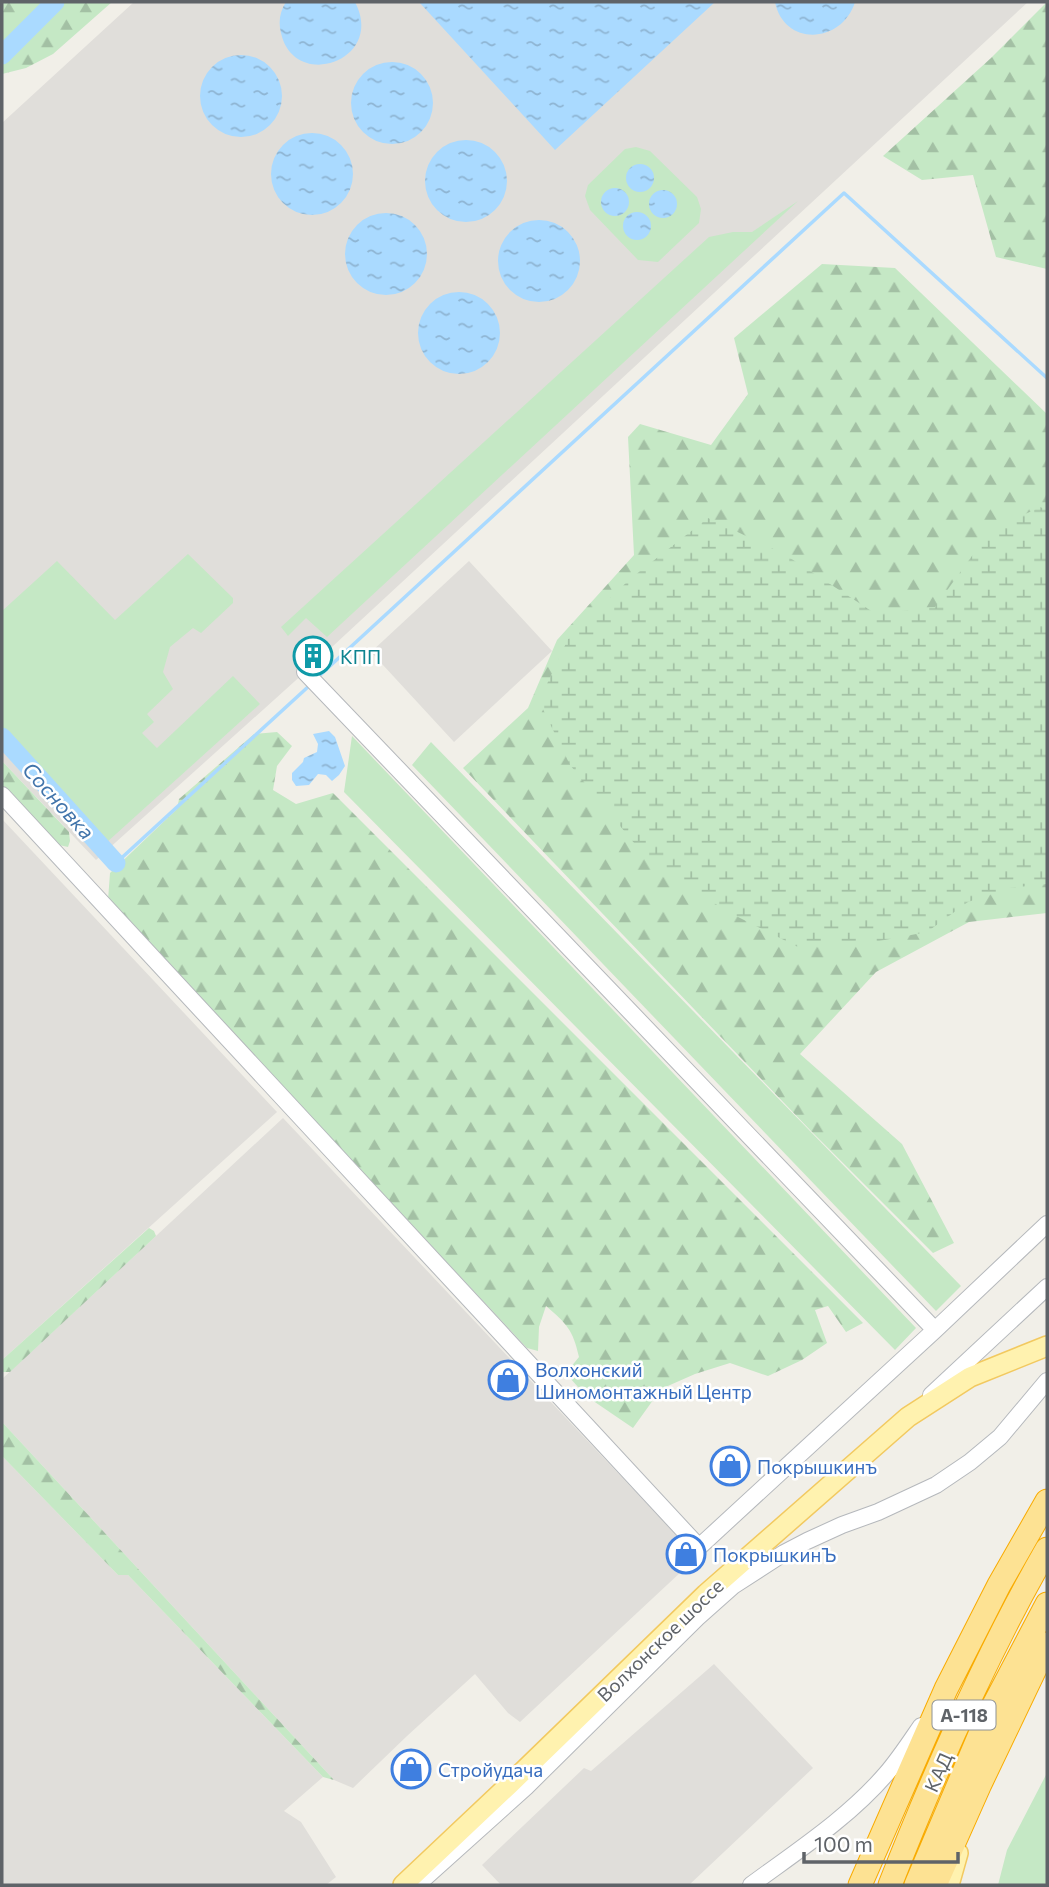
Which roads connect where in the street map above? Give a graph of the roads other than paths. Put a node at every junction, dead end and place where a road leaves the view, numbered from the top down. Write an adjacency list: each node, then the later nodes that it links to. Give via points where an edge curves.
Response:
1 (305, 672): 5 (street)
2 (2, 795): 5 (street, via 699,1547)
3 (1047, 1224): 5 (street)
4 (1047, 1287): 8 (street, Волхонское шоссе)
5 (936, 1330)
6 (1047, 1346): 8 (main road, via 970,1377)
7 (1047, 1381): 15 (street, Волхонское шоссе, via 1000,1437 936,1485 784,1553 733,1586)
8 (908, 1417): 16 (main road, Волхонское шоссе, via 706,1594)
9 (1047, 1501): 13 (highway)
10 (1047, 1549): 21 (highway, КАД / А-118, via 972,1696)
11 (1047, 1604): 22 (highway, КАД / А-118, via 987,1718)
12 (1047, 1644): 14 (highway)
13 (946, 1689): 19 (street, via 900,1758 870,1791); 20 (highway)
14 (980, 1784): 23 (highway); 24 (main road)
15 (481, 1828): 17 (street, Волхонское шоссе); 18 (street)
16 (403, 1885)
17 (417, 1885)
18 (430, 1885)
19 (751, 1885)
20 (860, 1885)
21 (890, 1885)
22 (916, 1885)
23 (935, 1885)
24 (949, 1885)

